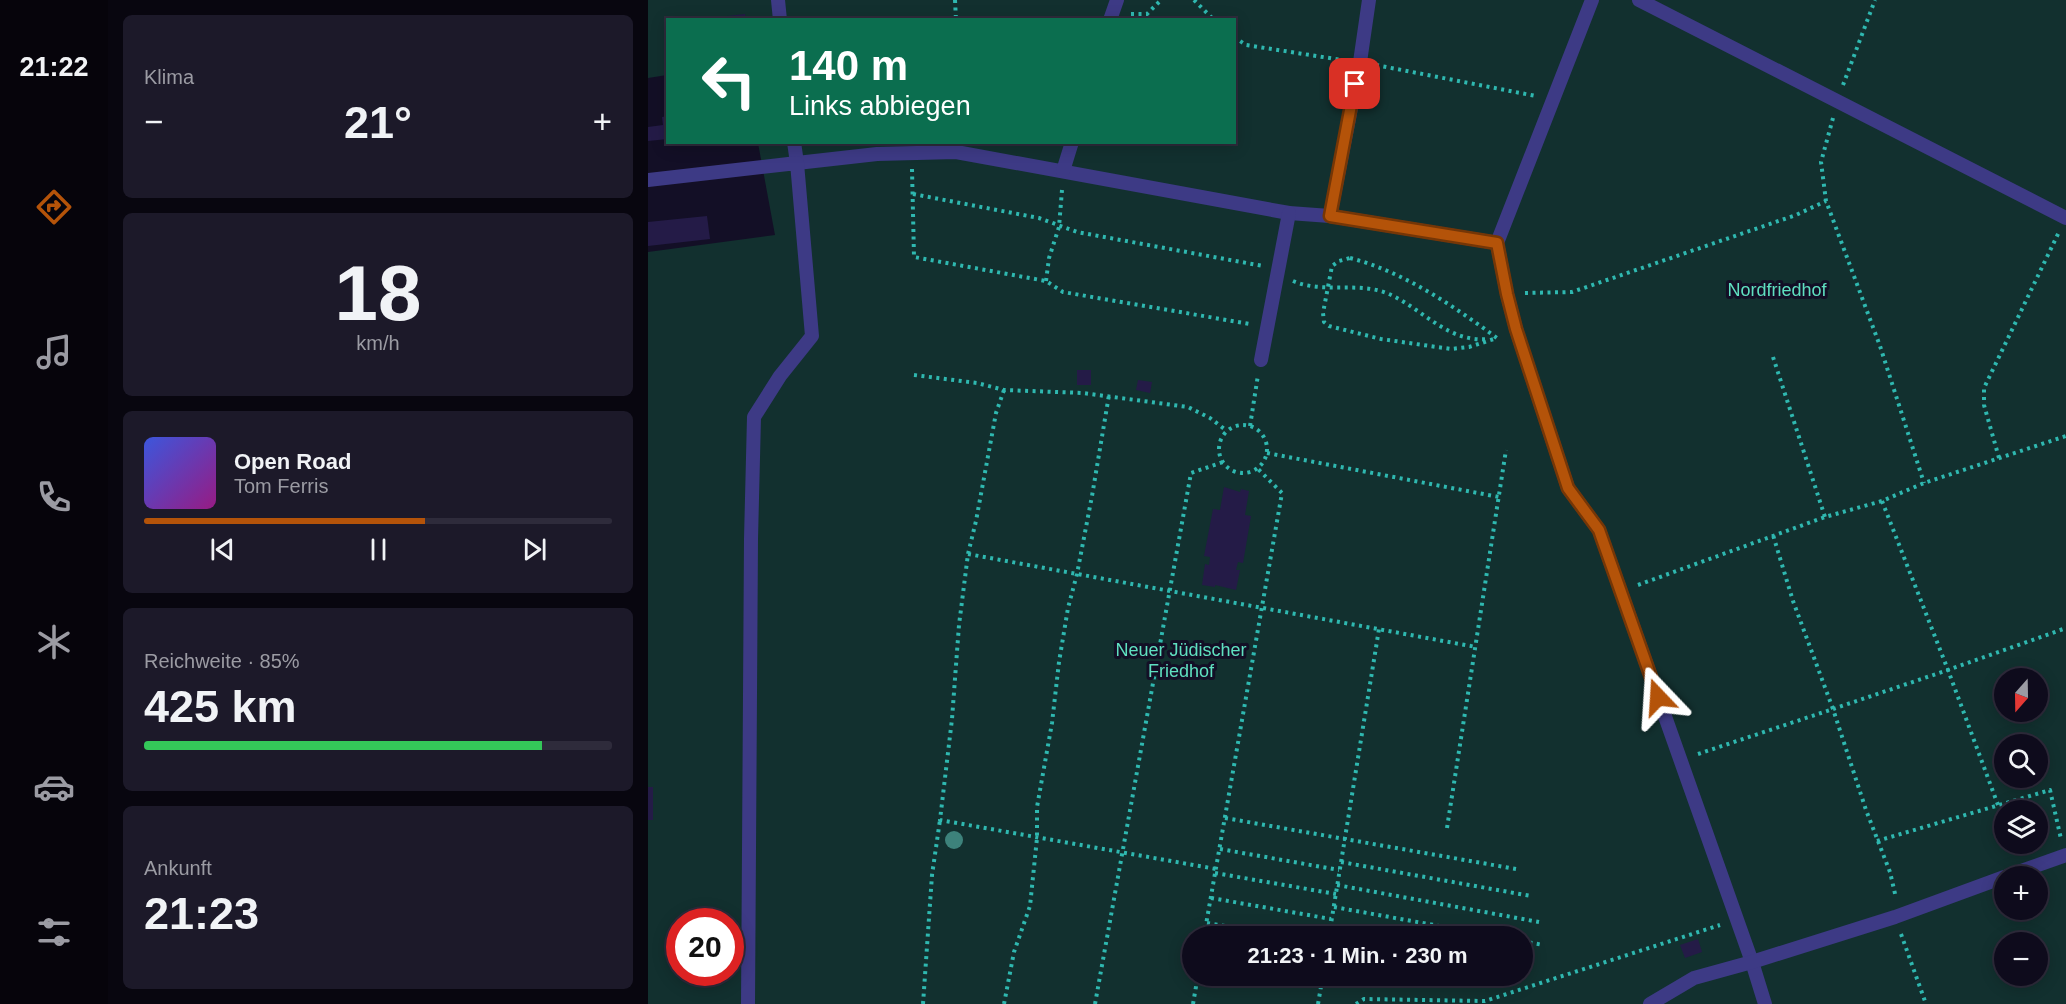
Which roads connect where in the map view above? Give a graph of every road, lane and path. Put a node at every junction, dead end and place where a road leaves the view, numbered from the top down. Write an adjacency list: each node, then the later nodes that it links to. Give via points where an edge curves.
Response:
1 (778, 0): 11 (lane)
2 (955, 0): 12 (path)
3 (1117, 0): 10 (lane)
4 (1161, 0): 10 (path, via 1147,14)
5 (1194, 0): 13 (path)
6 (1369, 0): 15 (lane)
7 (1592, 0): 16 (lane)
8 (1640, 0): 17 (lane)
9 (1875, 0): 17 (path)
10 (1111, 17)
11 (780, 18)
12 (956, 18)
13 (1212, 18)
14 (1236, 38): 15 (path, via 1246,45)
15 (1360, 62): 16 (path); 27 (lane)
16 (1552, 99): 30 (lane)
17 (1838, 102): 25 (path, via 1821,162); 28 (lane)
18 (794, 144): 21 (lane)
19 (1071, 144): 22 (lane)
20 (911, 153): 21 (lane); 22 (lane, via 956,152); 24 (path)
21 (797, 163): 23 (lane); 104 (lane, via 812,336 754,417)
22 (1063, 171): 26 (lane); 29 (path)
23 (648, 180)
24 (913, 194): 29 (path, via 1039,218); 32 (path, via 914,257)
25 (1827, 201): 34 (path, via 1572,292); 51 (path)
26 (1289, 213): 27 (lane); 31 (lane)
27 (1330, 216): 30 (lane)
28 (2063, 224): 48 (path, via 1984,388 1984,405)
29 (1059, 227): 31 (path); 32 (path)
30 (1497, 243): 34 (lane)
31 (1278, 271): 33 (path, via 1298,283); 35 (lane)
32 (1046, 281): 35 (path, via 1063,292)
33 (1328, 287): 37 (path, via 1372,289 1398,299 1463,338); 37 (path, via 1332,266 1339,261 1350,258 1369,263 1434,295); 37 (path, via 1324,322 1340,330 1450,349)
34 (1507, 294): 36 (lane)
35 (1267, 327): 39 (lane)
36 (1519, 337): 37 (path); 59 (lane, via 1568,488 1599,530)
37 (1497, 338)
38 (1773, 357): 54 (path)
39 (1261, 360): 43 (path)
40 (914, 375): 41 (path)
41 (1004, 390): 42 (path); 56 (path, via 996,412)
42 (1109, 395): 44 (path, via 1188,407); 57 (path)
43 (1250, 426): 44 (path, via 1242,424); 47 (path, via 1264,435)
44 (1227, 431): 49 (path, via 1219,446)
45 (2066, 436): 48 (path)
46 (1506, 450): 52 (path)
47 (1267, 453): 50 (path); 52 (path)
48 (1999, 458): 51 (path)
49 (1223, 462): 50 (path, via 1236,472); 58 (path, via 1191,473)
50 (1257, 468): 60 (path, via 1282,493)
51 (1924, 483): 53 (path)
52 (1499, 497): 63 (path)
53 (1882, 501): 54 (path); 64 (path)
54 (1825, 517): 55 (path)
55 (1773, 536): 59 (path); 65 (path)
56 (968, 554): 57 (path); 71 (path)
57 (1077, 574): 58 (path); 73 (path, via 1059,662 1037,807)
58 (1170, 591): 60 (path); 77 (path)
59 (1621, 591): 66 (lane)
60 (1262, 607): 62 (path); 70 (path)
61 (2066, 628): 64 (path)
62 (1379, 629): 63 (path); 74 (path)
63 (1476, 647): 72 (path)
64 (1948, 670): 65 (path); 67 (path)
65 (1833, 709): 66 (path); 75 (path)
66 (1680, 760): 92 (lane)
67 (1996, 800)
68 (2015, 800): 78 (path, via 2050,790)
69 (1994, 806): 75 (path)
70 (1225, 818): 74 (path); 76 (path)
71 (940, 820): 73 (path); 105 (path)
72 (1448, 828)
73 (1037, 837): 77 (path); 106 (path, via 1030,906 1014,952)
74 (1344, 838): 79 (path); 81 (path)
75 (1877, 841): 90 (path, via 1890,872)
76 (1220, 849): 82 (path); 83 (path)
77 (1123, 853): 83 (path); 107 (path)
78 (2065, 855): 80 (lane)
79 (1341, 862): 82 (path); 87 (path)
80 (2036, 866)
81 (1516, 869)
82 (1339, 870): 85 (path)
83 (1216, 871): 86 (path); 88 (path)
84 (1994, 881): 90 (lane)
85 (1337, 885): 86 (path); 93 (path)
86 (1336, 894): 89 (path)
87 (1531, 896)
88 (1211, 898): 91 (path); 94 (path)
89 (1333, 907): 91 (path); 98 (path)
90 (1895, 917): 101 (lane); 113 (path)
91 (1331, 919): 97 (path)
92 (1737, 919): 101 (lane); 110 (path, via 1485,1001 1364,999)
93 (1539, 922)
94 (1207, 923): 95 (path); 96 (path)
95 (1206, 926)
96 (1225, 926)
97 (1330, 926)
98 (1439, 926)
99 (1533, 943): 100 (path)
100 (1543, 945)
101 (1752, 962): 111 (lane, via 1694,978); 112 (lane)
102 (1196, 986): 108 (path)
103 (1321, 986): 109 (path)
104 (748, 1004)
105 (923, 1004)
106 (1004, 1004)
107 (1095, 1004)
108 (1193, 1004)
109 (1318, 1004)
110 (1356, 1004)
111 (1650, 1004)
112 (1765, 1004)
113 (1926, 1004)

